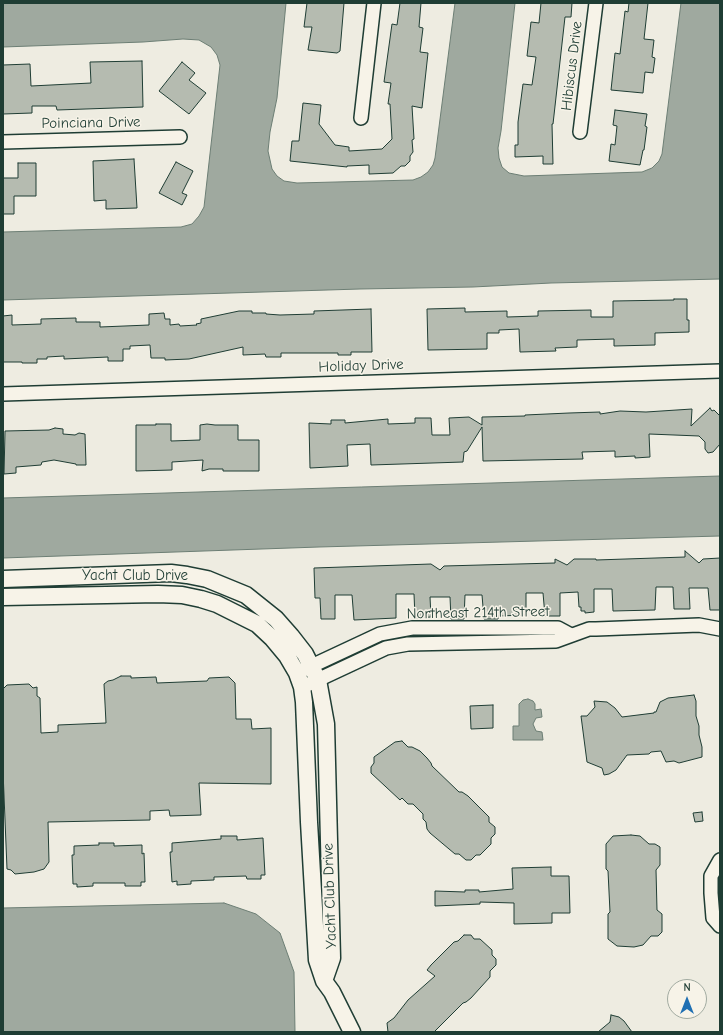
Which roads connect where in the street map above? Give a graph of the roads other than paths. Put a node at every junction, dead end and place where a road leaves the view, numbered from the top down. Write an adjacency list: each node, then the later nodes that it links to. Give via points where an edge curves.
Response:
1 (374, 3): 3 (street)
2 (596, 3): 4 (street, Hibiscus Drive)
3 (361, 118)
4 (580, 132)
5 (180, 137): 6 (street, Poinciana Drive)
6 (3, 142)
7 (720, 371): 8 (street, Holiday Drive)
8 (3, 394)
9 (3, 579): 15 (street, Yacht Club Drive, via 171,573 207,579 246,595 276,619 305,654)
10 (3, 597): 15 (street, Yacht Club Drive, via 158,594 200,599 217,604 257,624)
11 (720, 629): 13 (street, Northeast 214th Street, via 699,625 596,628)
12 (380, 634): 13 (street, Northeast 214th Street, via 412,628 558,628); 14 (street); 15 (street, Northeast 214th Street)
13 (571, 635): 14 (street, Northeast 214th Street, via 556,641 408,644)
14 (386, 648): 16 (street, Northeast 214th Street)
15 (303, 675): 16 (street, Yacht Club Drive); 19 (street, Yacht Club Drive, via 317,960)
16 (318, 680): 19 (street, Yacht Club Drive, via 326,724 329,791 332,958)
17 (720, 860): 18 (street, via 711,876 713,918)
18 (720, 926)
19 (324, 981): 20 (street)
20 (352, 1032)

